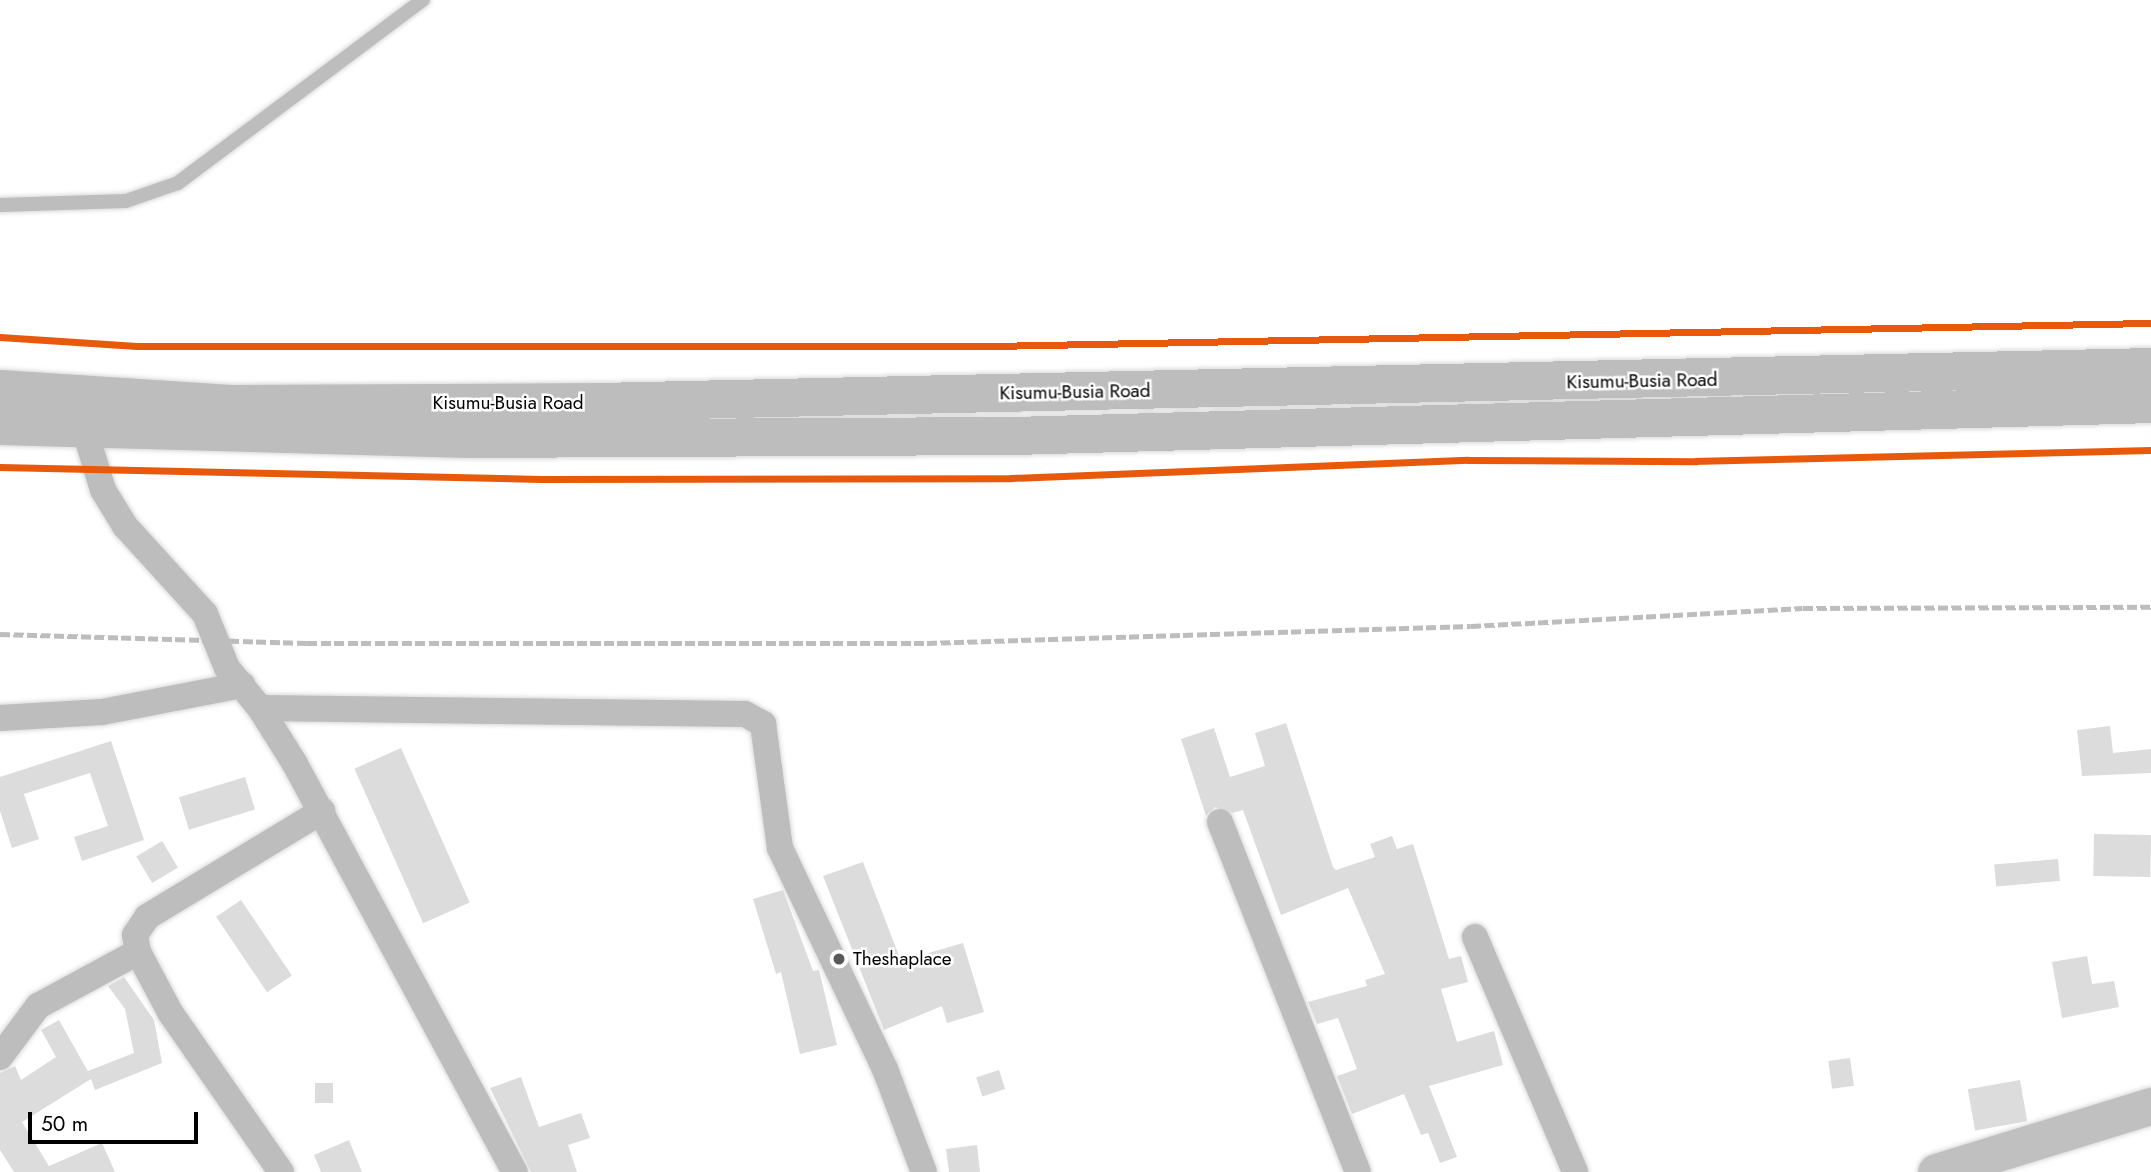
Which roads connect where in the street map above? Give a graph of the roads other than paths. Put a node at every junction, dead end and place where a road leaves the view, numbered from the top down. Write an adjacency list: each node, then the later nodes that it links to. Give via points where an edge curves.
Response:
1 (423, 0): 2 (lane, via 178,183 126,201)
2 (0, 205)
3 (2151, 367): 4 (highway, Kisumu-Busia Road, via 599,402 232,404)
4 (0, 389)
5 (2151, 404): 7 (highway, Kisumu-Busia Road, via 1014,436 469,439)
6 (0, 426): 7 (highway, Kisumu-Busia Road)
7 (85, 431): 8 (street, via 103,490 125,526 205,614 228,668)
8 (242, 685): 9 (street); 10 (street, via 102,712)
9 (260, 708): 11 (street); 20 (street, via 745,714 763,724 780,848 885,1069)
10 (0, 718)
11 (322, 811): 14 (street, via 147,918 135,935); 19 (street)
12 (1220, 822): 21 (street)
13 (1475, 937): 22 (street)
14 (138, 952): 15 (street, via 38,1006); 18 (street, via 218,1087 266,1145)
15 (0, 1057)
16 (2151, 1106): 17 (main road)
17 (2006, 1161): 23 (main road)
18 (281, 1172)
19 (514, 1172)
20 (924, 1172)
21 (1358, 1172)
22 (1575, 1172)
23 (1936, 1172)

